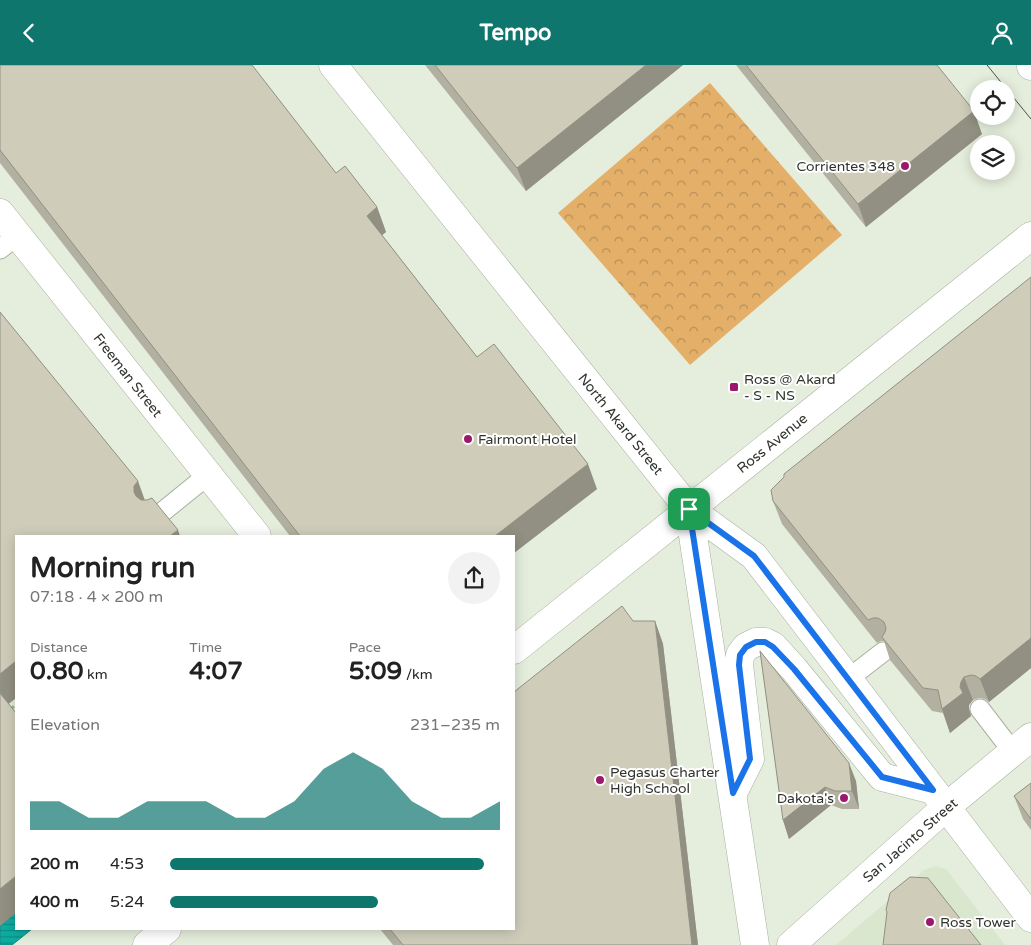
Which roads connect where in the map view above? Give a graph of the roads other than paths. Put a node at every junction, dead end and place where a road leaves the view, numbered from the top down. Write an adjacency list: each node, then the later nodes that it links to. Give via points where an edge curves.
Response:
1 (333, 65): 6 (main road, North Akard Street)
2 (0, 213): 4 (main road, Freeman Street)
3 (1031, 236): 6 (main road, Ross Avenue)
4 (9, 242): 5 (main road, Freeman Street)
5 (208, 475): 7 (lane); 8 (main road, Freeman Street)
6 (689, 509): 9 (main road, Ross Avenue); 11 (main road, via 754,556); 14 (main road, North Akard Street)
7 (155, 518)
8 (256, 535)
9 (515, 649)
10 (884, 652): 11 (lane)
11 (848, 679): 15 (main road)
12 (980, 709): 13 (lane)
13 (1022, 744): 15 (main road, San Jacinto Street)
14 (733, 793): 15 (main road, via 750,759 740,655 746,647 765,642 794,669 882,777); 19 (main road, North Akard Street)
15 (940, 799): 16 (main road); 20 (main road, San Jacinto Street)
16 (1031, 918)
17 (166, 930): 18 (main road)
18 (147, 945)
19 (755, 945)
20 (791, 945)

